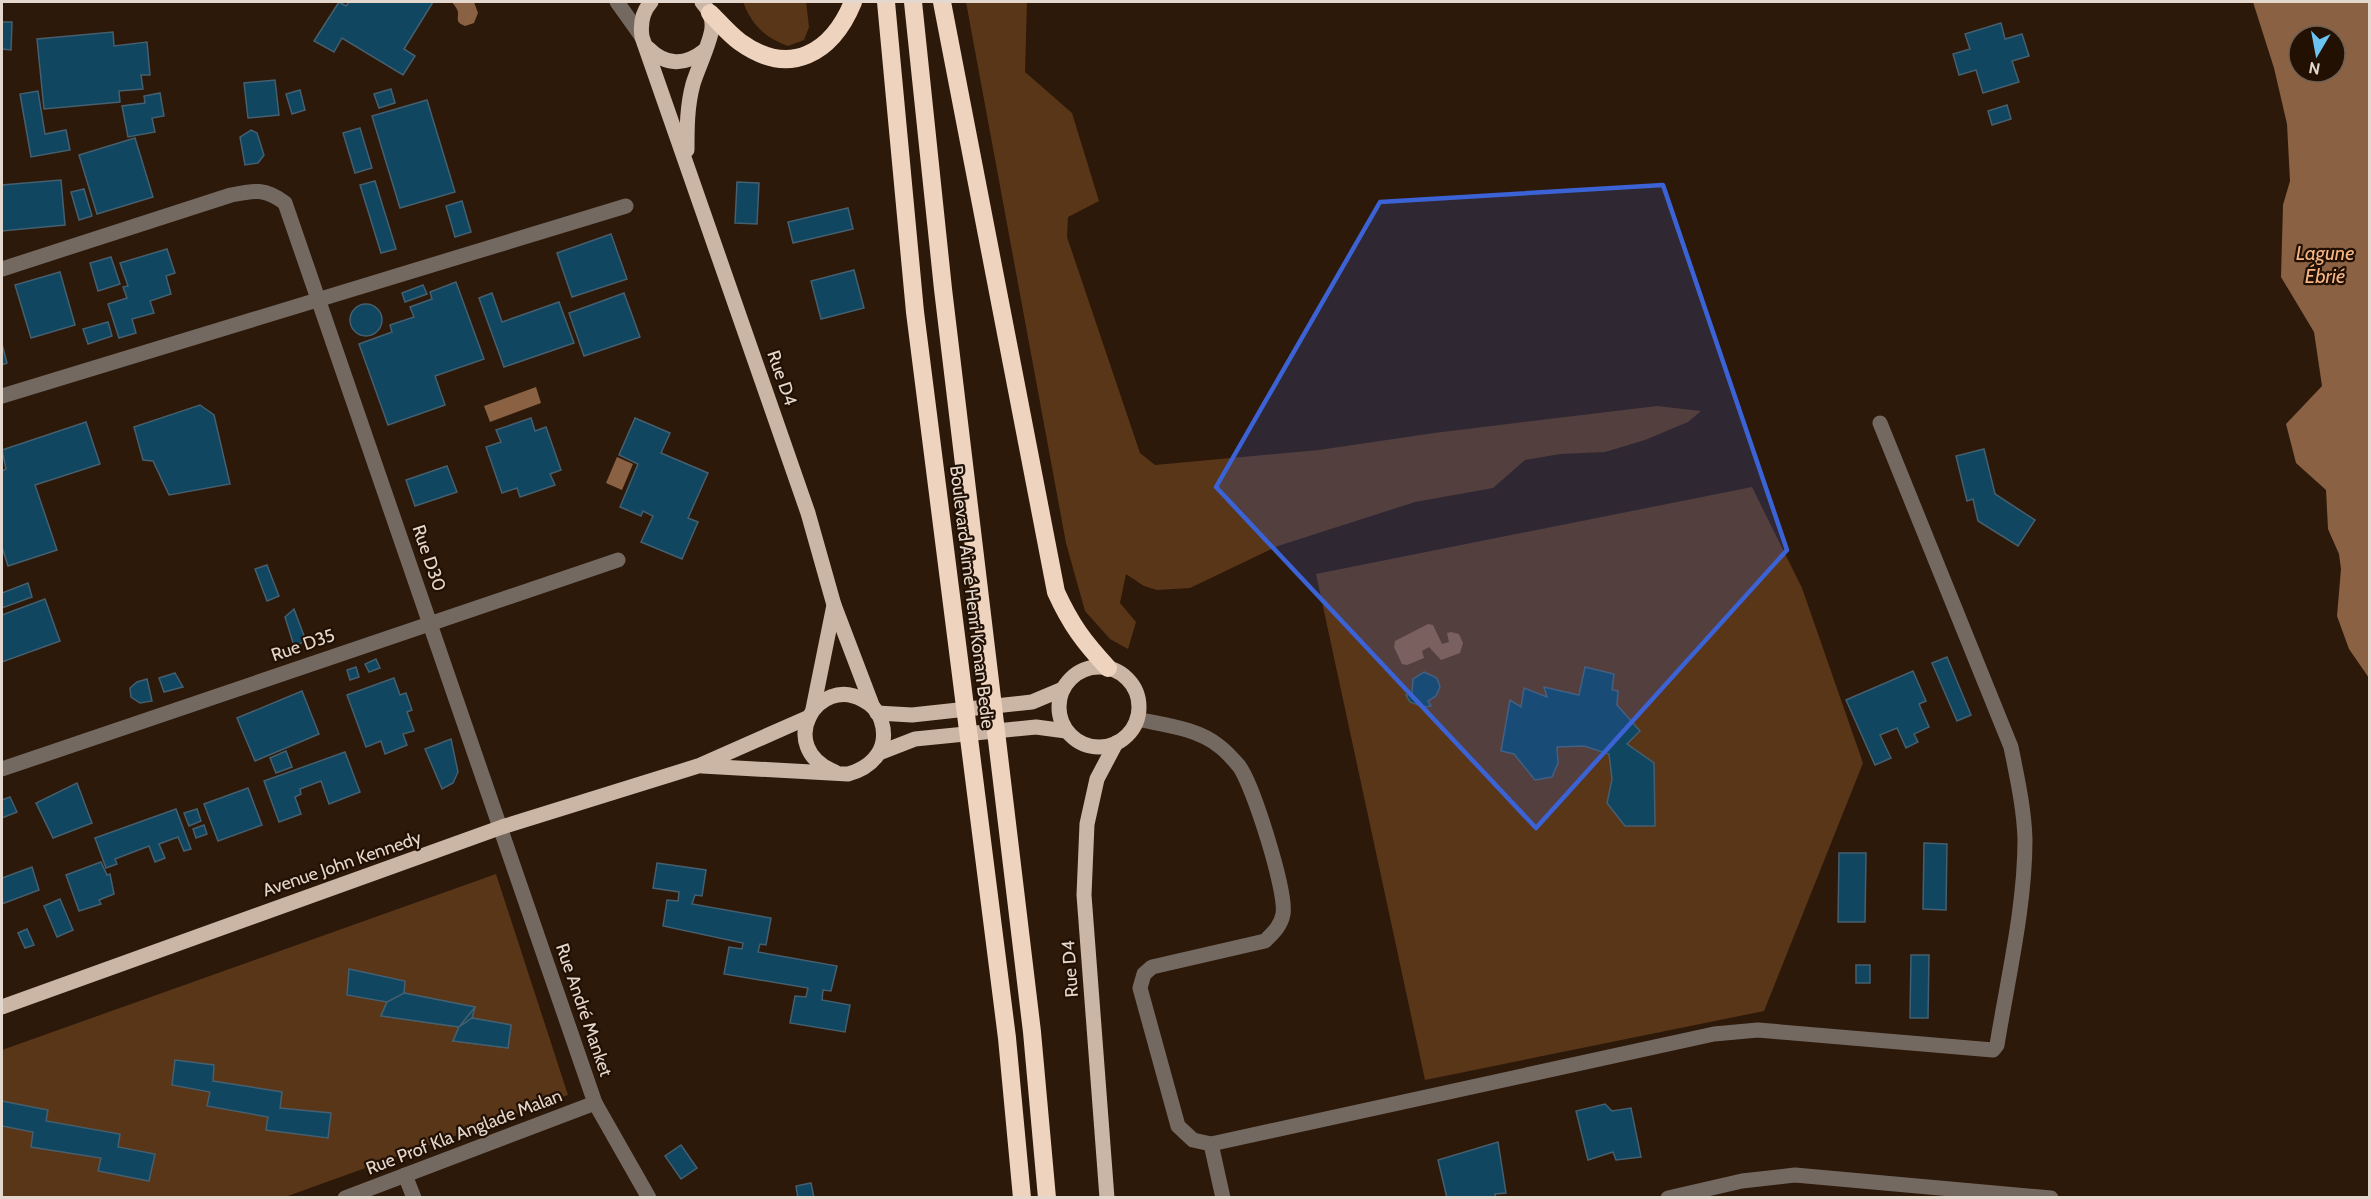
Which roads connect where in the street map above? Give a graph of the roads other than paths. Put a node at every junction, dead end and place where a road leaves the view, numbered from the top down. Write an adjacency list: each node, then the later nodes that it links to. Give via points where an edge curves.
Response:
1 (617, 2): 8 (street)
2 (651, 2): 8 (main road, Rue D4, via 640,25)
3 (853, 2): 7 (highway, via 830,41 808,55 790,59 776,58 747,46)
4 (886, 2): 39 (highway, Boulevard Aimé Henri Konan Bedie, via 915,312 1007,1038)
5 (913, 2): 40 (highway, Boulevard Aimé Henri Konan Bedie, via 943,289 1032,1032)
6 (942, 2): 19 (highway, via 1056,592 1083,641)
7 (706, 7): 9 (main road, Rue D4, via 713,26)
8 (645, 42): 9 (main road, via 657,57 669,62 682,62); 10 (main road, Rue D4)
9 (705, 50): 10 (main road, Rue D4, via 692,87)
10 (687, 165): 17 (main road, Rue D4, via 808,513)
11 (626, 206): 13 (street)
12 (2, 269): 13 (street, Rue D30, via 253,190 271,193 285,203)
13 (320, 301): 14 (street); 18 (street, Rue D30)
14 (2, 396)
15 (1881, 423): 33 (street, via 2011,747 2017,780 2025,838 2020,909 1993,1050 1758,1030 1714,1034)
16 (618, 560): 18 (street, Rue D35)
17 (834, 605): 21 (main road, Rue D4); 22 (main road, Rue D4)
18 (430, 623): 28 (street, Rue D35); 30 (street, Rue D30)
19 (1108, 668): 20 (main road, via 1087,669 1068,680); 23 (main road, via 1127,679 1133,688 1138,698)
20 (1063, 689): 21 (main road, Avenue John Kennedy, via 1032,702 912,715); 24 (main road, via 1059,711)
21 (874, 709): 22 (main road, Avenue John Kennedy, via 860,698 848,695 823,701); 26 (main road, via 884,728)
22 (811, 713): 27 (main road, Avenue John Kennedy); 29 (main road, via 805,734 807,747 823,767)
23 (1137, 719): 25 (main road, Rue D4); 33 (street, via 1196,733 1218,745 1239,766 1252,791 1282,895 1283,914 1278,928 1265,941 1152,967 1144,974 1140,988 1178,1126 1193,1140)
24 (1066, 731): 25 (main road, via 1084,744); 26 (main road, Avenue John Kennedy, via 1036,727 915,739)
25 (1116, 743): 41 (main road, Rue D4, via 1097,779 1087,824 1083,895)
26 (879, 753): 29 (main road, Avenue John Kennedy, via 860,770 848,774)
27 (698, 766): 29 (main road, Avenue John Kennedy); 30 (main road, Avenue John Kennedy)
28 (2, 769)
29 (835, 772)
30 (502, 827): 31 (main road, Avenue John Kennedy); 32 (street, Rue André Manket)
31 (2, 1006)
32 (595, 1103): 34 (street, Rue Prof Kla Anglade Malan); 38 (street, Rue André Manket)
33 (1210, 1144): 42 (street)
34 (405, 1176): 36 (street, Rue Prof Kla Anglade Malan); 37 (street)
35 (1909, 1191): 43 (street, via 1785,1176); 44 (street)
36 (345, 1197)
37 (414, 1197)
38 (649, 1197)
39 (1022, 1197)
40 (1047, 1197)
41 (1107, 1197)
42 (1223, 1197)
43 (1668, 1197)
44 (2050, 1197)

